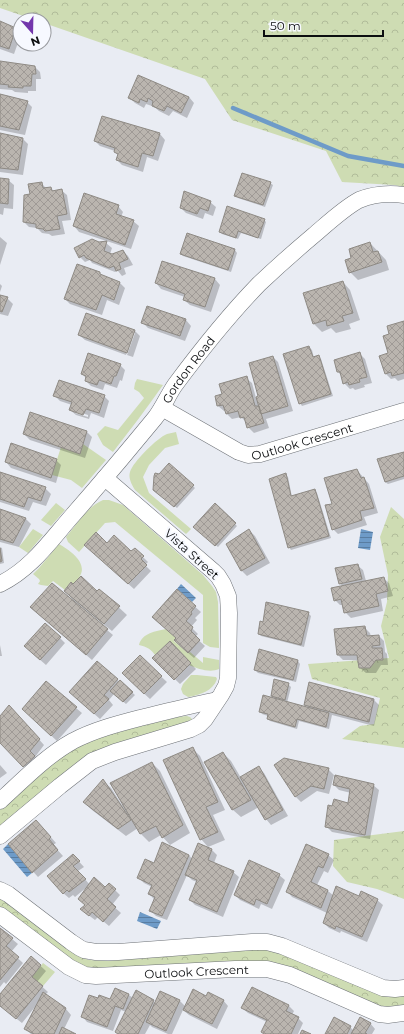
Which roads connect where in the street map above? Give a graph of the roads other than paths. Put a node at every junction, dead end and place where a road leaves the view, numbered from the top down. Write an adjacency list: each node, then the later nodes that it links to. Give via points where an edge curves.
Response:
1 (404, 195): 2 (street, Gordon Road, via 376,195 355,203 305,243 259,285 222,326 175,385)
2 (162, 408): 3 (street, Outlook Crescent, via 239,452 252,455); 4 (street, Gordon Road)
3 (404, 411)
4 (105, 478): 5 (street, Gordon Road, via 31,563); 6 (street, Vista Street, via 213,571 225,587 228,596 228,675 226,686)
5 (0, 584)
6 (217, 700): 7 (street, via 101,729 81,737 45,761); 8 (street, Vista Street, via 202,722 191,730 115,752 88,764)
7 (0, 801)
8 (0, 836)
9 (0, 890): 11 (street, Outlook Crescent, via 84,950 118,952 267,942 289,948 383,988)
10 (0, 915): 12 (street, Outlook Crescent, via 69,967 85,975 262,968 290,975 379,1014)
11 (404, 988)
12 (404, 1013)

